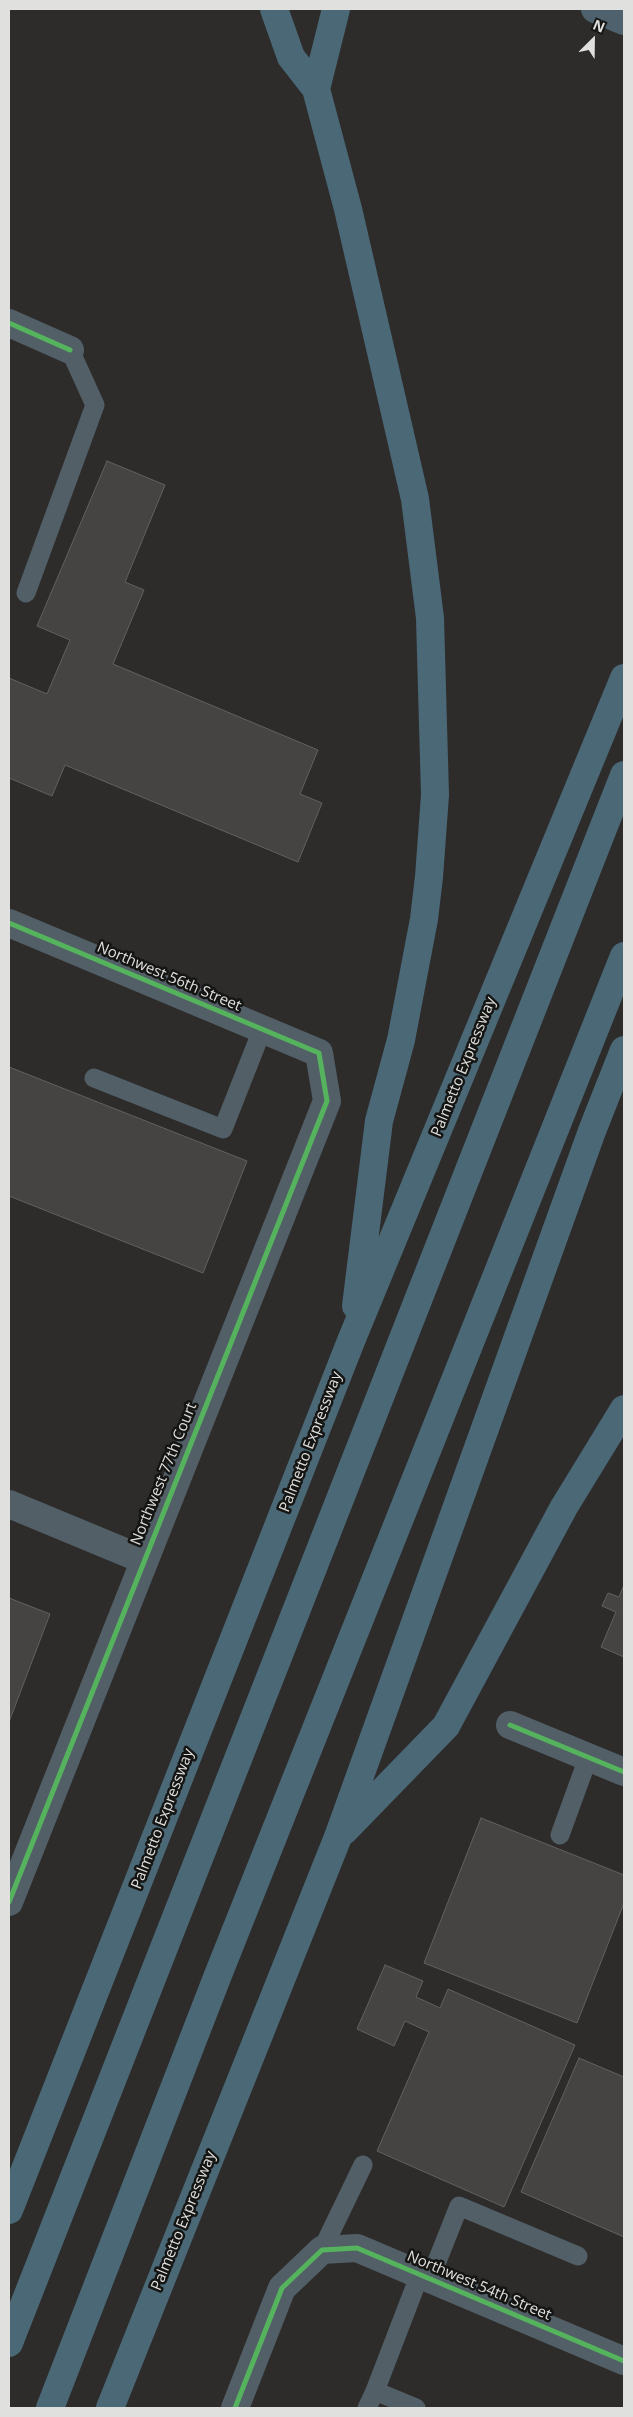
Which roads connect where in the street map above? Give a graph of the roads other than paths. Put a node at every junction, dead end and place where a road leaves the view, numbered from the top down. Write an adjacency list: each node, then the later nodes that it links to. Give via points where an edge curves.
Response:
1 (274, 9): 5 (highway, via 292,57)
2 (336, 9): 5 (highway)
3 (595, 9): 4 (main road)
4 (624, 21)
5 (316, 89): 17 (highway, via 364,276 415,499 428,591 433,692 435,795 429,877 408,1007 379,1121)
6 (9, 323): 7 (street)
7 (70, 350): 8 (lane, via 95,405)
8 (26, 593)
9 (624, 678): 17 (highway, Palmetto Expressway)
10 (624, 775): 32 (highway)
11 (9, 923): 13 (street, Northwest 56th Street)
12 (624, 956): 35 (highway, via 218,1975)
13 (262, 1030): 15 (street, Northwest 56th Street); 16 (lane, via 223,1129)
14 (624, 1050): 25 (highway, Palmetto Expressway)
15 (319, 1053): 20 (street, Northwest 77th Court, via 327,1101)
16 (94, 1078)
17 (351, 1341): 28 (highway, Palmetto Expressway)
18 (624, 1409): 25 (highway, via 564,1507 446,1726)
19 (9, 1504): 20 (street)
20 (144, 1560): 26 (street, Northwest 77th Court)
21 (510, 1725): 22 (street)
22 (588, 1758): 23 (street); 24 (lane)
23 (624, 1772)
24 (560, 1835)
25 (338, 1837): 36 (highway, Palmetto Expressway)
26 (9, 1902)
27 (363, 2165): 29 (lane)
28 (9, 2210)
29 (322, 2250): 31 (street, Northwest 54th Street, via 357,2248); 37 (street, via 282,2288)
30 (578, 2256): 31 (lane, via 459,2206)
31 (425, 2276): 33 (street, Northwest 54th Street); 34 (lane)
32 (9, 2343)
33 (624, 2362)
34 (375, 2391): 38 (lane); 39 (lane)
35 (50, 2408)
36 (110, 2408)
37 (235, 2408)
38 (367, 2408)
39 (416, 2408)

